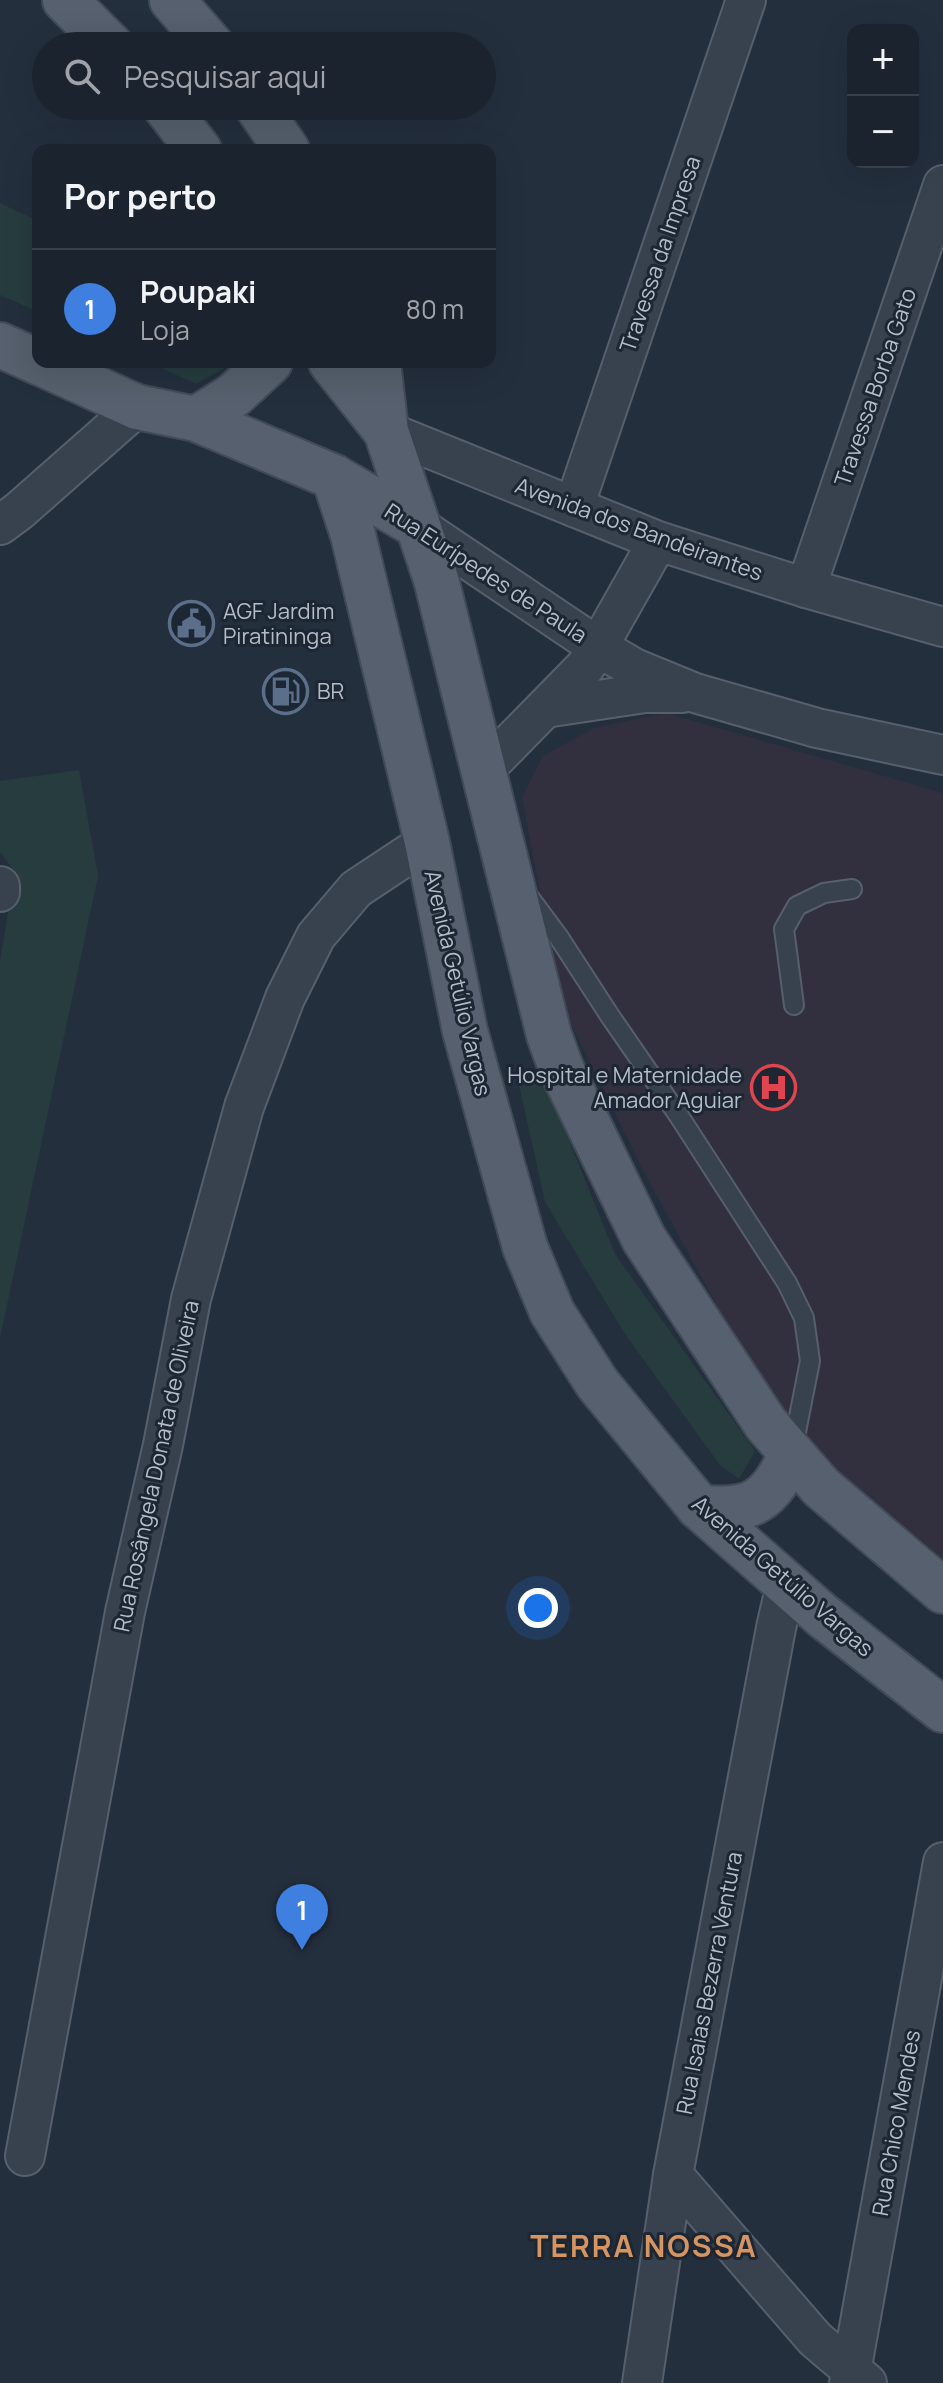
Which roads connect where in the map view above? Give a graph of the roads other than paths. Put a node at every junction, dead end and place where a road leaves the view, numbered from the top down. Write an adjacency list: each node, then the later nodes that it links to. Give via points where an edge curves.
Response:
1 (65, 0): 4 (main road)
2 (172, 0): 5 (main road)
3 (746, 0): 21 (street, Travessa da Impresa)
4 (97, 32)
5 (200, 32)
6 (176, 120): 8 (main road)
7 (267, 120): 9 (main road)
8 (194, 144)
9 (283, 144)
10 (943, 185): 25 (street, Travessa Borba Gato)
11 (0, 345): 12 (main road, Rua Eurípedes de Paula)
12 (32, 359)
13 (51, 368): 17 (main road, Rua Eurípedes de Paula)
14 (263, 368): 18 (main road)
15 (336, 368): 19 (main road)
16 (379, 368): 19 (main road)
17 (137, 407): 18 (main road, Rua Eurípedes de Paula); 22 (street)
18 (196, 419): 20 (main road, Rua Eurípedes de Paula)
19 (386, 431): 21 (street, Avenida dos Bandeirantes); 23 (main road)
20 (334, 477): 23 (main road, Rua Eurípedes de Paula); 32 (main road, Avenida Getúlio Vargas, via 353,535)
21 (574, 507): 24 (street, Avenida dos Bandeirantes)
22 (0, 525)
23 (418, 526): 27 (street, Rua Eurípedes de Paula); 31 (main road)
24 (658, 541): 25 (street, Avenida dos Bandeirantes); 27 (street)
25 (806, 588): 26 (street, Avenida dos Bandeirantes)
26 (943, 627)
27 (598, 647): 28 (street, Rua Eurípedes de Paula); 29 (street)
28 (695, 693): 29 (street, via 645,693); 30 (street, Rua Eurípedes de Paula, via 817,728)
29 (545, 708): 31 (street)
30 (943, 755)
31 (484, 770): 33 (main road)
32 (427, 842): 37 (main road, Avenida Getúlio Vargas, via 465,1031 530,1260 552,1312 597,1383); 42 (street, Rua Rosângela Donata de Oliveira, via 356,889 316,936 285,998 244,1107 191,1299 125,1612)
33 (509, 871): 36 (main road, via 549,1035 585,1119 644,1239); 36 (lane, via 738,1204 804,1318 810,1361)
34 (852, 889): 35 (lane, via 824,893 797,906 784,929)
35 (794, 1005)
36 (791, 1454): 37 (main road, via 766,1495 746,1507); 39 (main road, via 821,1487)
37 (699, 1507): 38 (main road, Avenida Getúlio Vargas)
38 (786, 1584): 40 (main road, Avenida Getúlio Vargas); 43 (street, Rua Isaias Bezerra Ventura)
39 (943, 1591)
40 (943, 1710)
41 (943, 1862): 44 (street, Rua Chico Mendes)
42 (25, 2156)
43 (673, 2175): 44 (street); 45 (street, Rua Isaias Bezerra Ventura)
44 (856, 2379)
45 (642, 2383)

